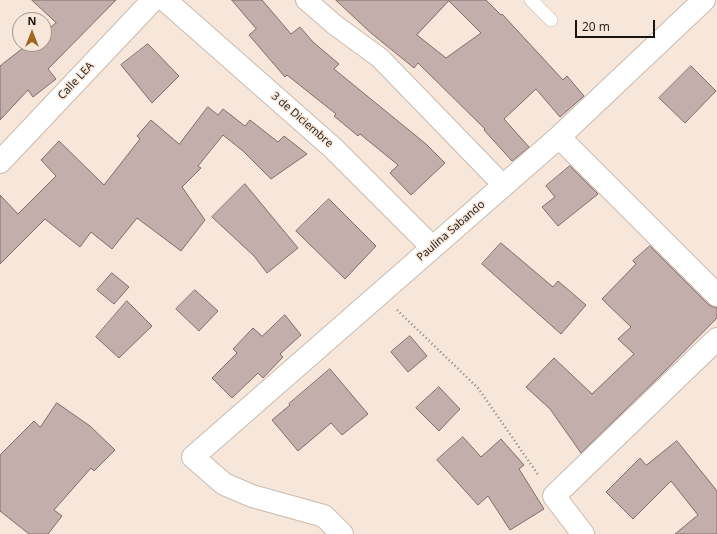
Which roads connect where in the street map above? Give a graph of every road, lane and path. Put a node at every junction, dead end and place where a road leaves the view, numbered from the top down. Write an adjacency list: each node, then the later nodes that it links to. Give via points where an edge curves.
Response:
1 (306, 0): 8 (street, via 335,26 380,58)
2 (531, 0): 5 (lane)
3 (704, 0): 6 (street, Paulina Sabando)
4 (152, 1): 7 (street, Calle LEA); 9 (street, 3 de Diciembre, via 333,148)
5 (551, 20)
6 (559, 137): 8 (street, Paulina Sabando); 11 (street)
7 (0, 162)
8 (504, 186): 9 (street, Paulina Sabando)
9 (432, 248): 10 (street, Paulina Sabando)
10 (380, 294): 13 (path, via 478,388); 14 (street, Paulina Sabando, via 193,457 224,484 252,496 324,516)
11 (717, 295)
12 (717, 339): 13 (street)
13 (554, 496): 15 (street)
14 (342, 534)
15 (583, 534)

